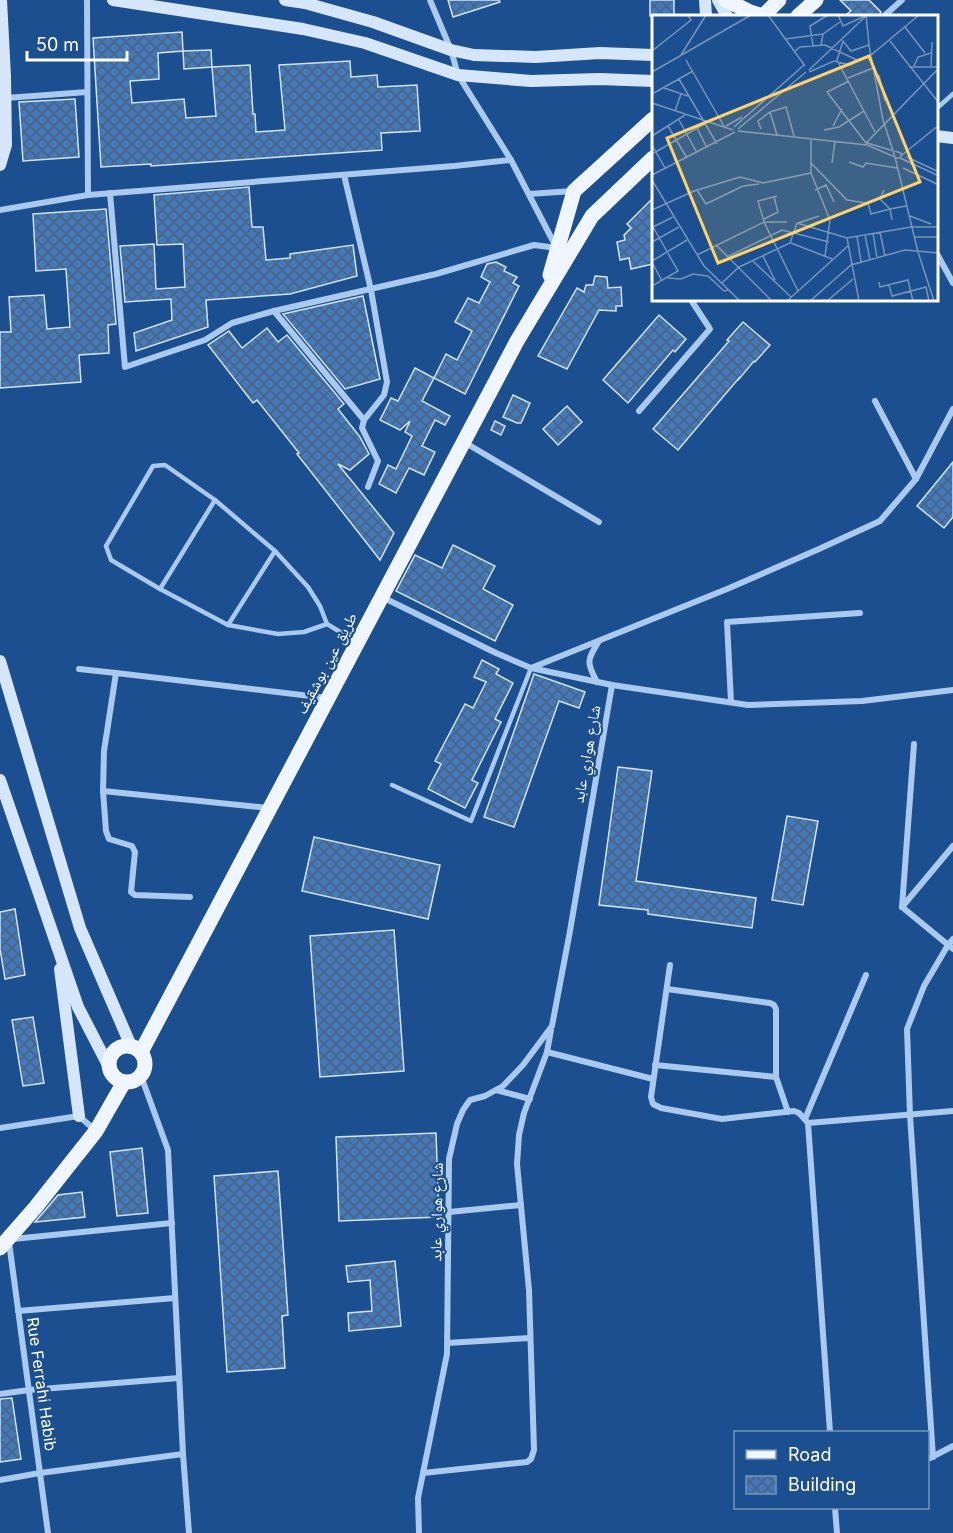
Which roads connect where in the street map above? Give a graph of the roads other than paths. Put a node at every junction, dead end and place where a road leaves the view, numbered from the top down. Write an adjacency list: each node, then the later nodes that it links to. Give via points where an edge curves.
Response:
1 (1, 0): 21 (street)
2 (87, 0): 23 (street)
3 (113, 0): 20 (street, via 303,29 365,44)
4 (285, 0): 18 (street, via 373,22)
5 (430, 0): 18 (street)
6 (705, 0): 12 (street)
7 (718, 0): 13 (street)
8 (726, 0): 14 (main road)
9 (779, 0): 15 (main road)
10 (816, 0): 16 (main road)
11 (902, 0): 17 (street)
12 (706, 15)
13 (726, 15)
14 (760, 15)
15 (764, 15)
16 (799, 15)
17 (885, 15)
18 (451, 50): 19 (street, via 474,55 536,57 600,53); 20 (street)
19 (652, 56)
20 (458, 75): 22 (street, via 531,81); 31 (street)
21 (3, 81): 25 (street)
22 (652, 81)
23 (87, 92): 25 (street); 37 (street)
24 (953, 94): 26 (lane)
25 (6, 98): 32 (street, via 6,145)
26 (938, 107)
27 (652, 120): 34 (main road)
28 (938, 136): 29 (street)
29 (953, 138)
30 (652, 159): 43 (main road, طريق عين بوشقيف, via 592,216)
31 (511, 160): 33 (street); 36 (street)
32 (0, 165)
33 (344, 175): 35 (street); 42 (street)
34 (574, 191): 36 (street); 39 (main road)
35 (110, 193): 37 (street); 45 (street, via 125,367 205,340 232,323)
36 (528, 194): 39 (street)
37 (88, 195): 38 (street)
38 (0, 210)
39 (557, 248): 42 (street, via 534,245); 43 (main road)
40 (938, 256): 41 (street)
41 (953, 283)
42 (371, 290): 45 (street); 49 (street, via 387,382 384,395)
43 (546, 292): 50 (main road, طريق عين بوشقيف)
44 (692, 302): 48 (street, via 710,329)
45 (274, 311): 49 (street)
46 (875, 401): 51 (street)
47 (953, 409): 51 (street)
48 (639, 411)
49 (364, 420): 52 (street, via 362,428 378,461)
50 (464, 442): 54 (street); 57 (main road, طريق عين بوشقيف)
51 (916, 479): 61 (street, via 880,521)
52 (368, 487)
53 (215, 500): 55 (lane); 56 (lane); 56 (lane, via 165,465 153,466 105,546 111,560)
54 (599, 522)
55 (275, 551): 59 (lane, via 308,587); 60 (lane)
56 (160, 589): 60 (lane)
57 (381, 596): 62 (main road, طريق عين بوشقيف); 64 (street)
58 (860, 613): 71 (street, via 727,621)
59 (327, 624): 60 (lane, via 304,632 278,634); 62 (lane)
60 (228, 625)
61 (600, 640): 64 (street); 67 (street, via 590,656 589,667)
62 (357, 642): 70 (main road, طريق عين بوشقيف)
63 (0, 661): 87 (street, via 80,928)
64 (531, 668): 67 (street); 74 (lane, via 471,821)
65 (79, 669): 66 (street)
66 (116, 673): 70 (street); 75 (street, via 104,751)
67 (597, 682): 68 (street)
68 (612, 685): 71 (street); 86 (street, شارع هواري عابد)
69 (953, 690): 71 (street, via 862,701 748,705)
70 (327, 698): 76 (main road, طريق عين بوشقيف)
71 (731, 702)
72 (914, 744): 79 (street)
73 (0, 780): 81 (street)
74 (392, 785)
75 (103, 791): 76 (street); 78 (street, via 109,838 132,846 135,852 131,892)
76 (270, 808): 87 (main road, طريق عين بوشقيف)
77 (953, 846): 79 (street)
78 (190, 897)
79 (902, 908): 82 (street)
80 (953, 939): 82 (street)
81 (57, 944): 90 (street, via 78,1007); 100 (street)
82 (950, 947): 99 (street, via 924,986 907,1029)
83 (670, 965): 85 (street)
84 (866, 975): 101 (street)
85 (667, 989): 89 (street); 92 (street, via 774,1005)
86 (552, 1026): 88 (street); 95 (street, شارع هواري عابد, via 523,1065)
87 (136, 1049): 90 (main road, via 119,1048); 91 (main road, via 145,1059)
88 (547, 1052): 93 (street); 96 (street)
89 (656, 1065): 92 (street); 93 (street)
90 (109, 1067): 94 (main road, via 113,1076)
91 (141, 1076): 94 (main road); 106 (street, via 168,1150)
92 (776, 1077): 98 (street)
93 (653, 1079): 98 (street, via 651,1096 653,1104 660,1108 722,1119)
94 (124, 1082): 103 (main road)
95 (496, 1090): 96 (street); 105 (street, شارع هواري عابد, via 470,1100 457,1124 449,1159)
96 (530, 1099): 104 (street, via 519,1135)
97 (953, 1111): 99 (street)
98 (788, 1112): 101 (street, via 799,1113)
99 (910, 1115): 101 (street); 116 (street)
100 (79, 1116): 102 (street); 103 (street)
101 (807, 1121): 115 (street)
102 (0, 1128)
103 (96, 1131): 107 (main road)
104 (521, 1205): 105 (street); 110 (street)
105 (449, 1212): 111 (street, شارع هواري عابد)
106 (172, 1223): 107 (street); 108 (street)
107 (3, 1242): 109 (street, Rue Ferrahi Habib)
108 (175, 1299): 109 (street); 112 (street)
109 (18, 1311): 113 (street, Rue Ferrahi Habib)
110 (530, 1338): 111 (street); 122 (street, via 534,1450 531,1459)
111 (447, 1343): 122 (street, شارع هواري عابد)
112 (179, 1378): 113 (street); 119 (street)
113 (29, 1390): 114 (street); 121 (street, Rue Ferrahi Habib)
114 (0, 1394)
115 (830, 1431)
116 (928, 1431)
117 (929, 1441): 120 (street)
118 (953, 1446): 120 (street)
119 (183, 1454): 121 (street); 126 (street)
120 (930, 1458)
121 (40, 1473): 123 (street); 125 (street, Rue Ferrahi Habib)
122 (423, 1473): 127 (street, شارع هواري عابد, via 418,1498)
123 (0, 1480)
124 (835, 1509): 128 (street)
125 (48, 1533)
126 (189, 1533)
127 (419, 1533)
128 (837, 1533)

